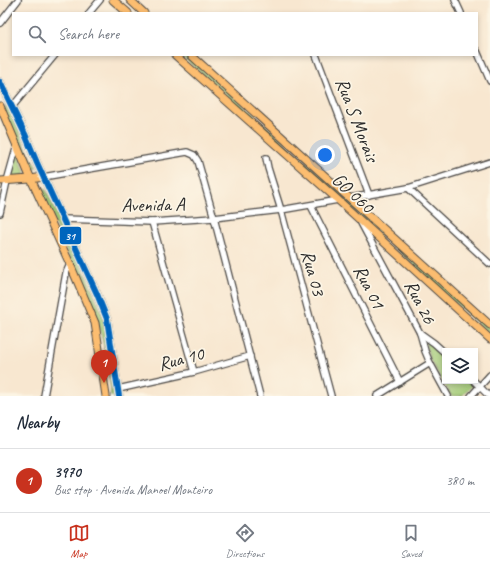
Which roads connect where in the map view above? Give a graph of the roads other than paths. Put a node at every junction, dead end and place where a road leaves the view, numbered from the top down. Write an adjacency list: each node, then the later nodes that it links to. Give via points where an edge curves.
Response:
1 (18, 0): 10 (street)
2 (100, 0): 6 (street)
3 (114, 0): 7 (main road)
4 (130, 0): 8 (main road)
5 (455, 0): 9 (street)
6 (90, 12)
7 (127, 12)
8 (143, 12)
9 (461, 12)
10 (0, 23)
11 (478, 53): 16 (street)
12 (54, 56): 20 (street)
13 (176, 56): 31 (main road, GO 060)
14 (192, 56): 30 (main road, GO 060)
15 (316, 56): 29 (street, Rua S Morais)
16 (490, 81)
17 (0, 82): 18 (main road)
18 (8, 98): 19 (main road); 20 (main road)
19 (0, 101)
20 (12, 107): 25 (main road)
21 (1, 111): 22 (main road)
22 (17, 144): 26 (main road); 27 (street)
23 (266, 158): 33 (street, Rua 03)
24 (490, 162): 28 (street)
25 (43, 177): 26 (main road); 35 (street, via 186,152 194,155 198,161); 36 (main road)
26 (31, 179): 27 (main road); 39 (main road)
27 (3, 181): 34 (street)
28 (408, 188): 29 (street); 40 (street)
29 (369, 195): 30 (street)
30 (350, 198): 41 (main road, GO 060)
31 (338, 200): 32 (street, Avenida A); 38 (main road, GO 060)
32 (312, 206): 33 (street, Avenida A); 49 (street, Rua 01)
33 (281, 210): 35 (street, Avenida A); 56 (street, Rua 03)
34 (0, 213)
35 (214, 218): 37 (street, Avenida A); 45 (street)
36 (63, 219): 37 (street, Avenida A); 52 (main road, via 107,319)
37 (152, 222): 47 (street)
38 (361, 223): 42 (street, Rua 26); 43 (main road, GO 060)
39 (70, 264): 53 (street, via 66,273); 54 (main road, via 95,323)
40 (490, 264)
41 (490, 325)
42 (420, 334): 44 (street); 46 (street, Rua 26)
43 (490, 339)
44 (442, 350)
45 (250, 356): 47 (street, Rua 10); 55 (street)
46 (430, 363): 49 (street); 58 (street, Rua 26)
47 (194, 372): 52 (street, Rua 10)
48 (490, 375): 51 (street)
49 (400, 382): 57 (street)
50 (478, 384): 51 (street)
51 (480, 386): 59 (street); 60 (street)
52 (119, 392)
53 (44, 396)
54 (106, 396)
55 (260, 396)
56 (331, 396)
57 (377, 396)
58 (448, 396)
59 (471, 396)
60 (489, 396)

